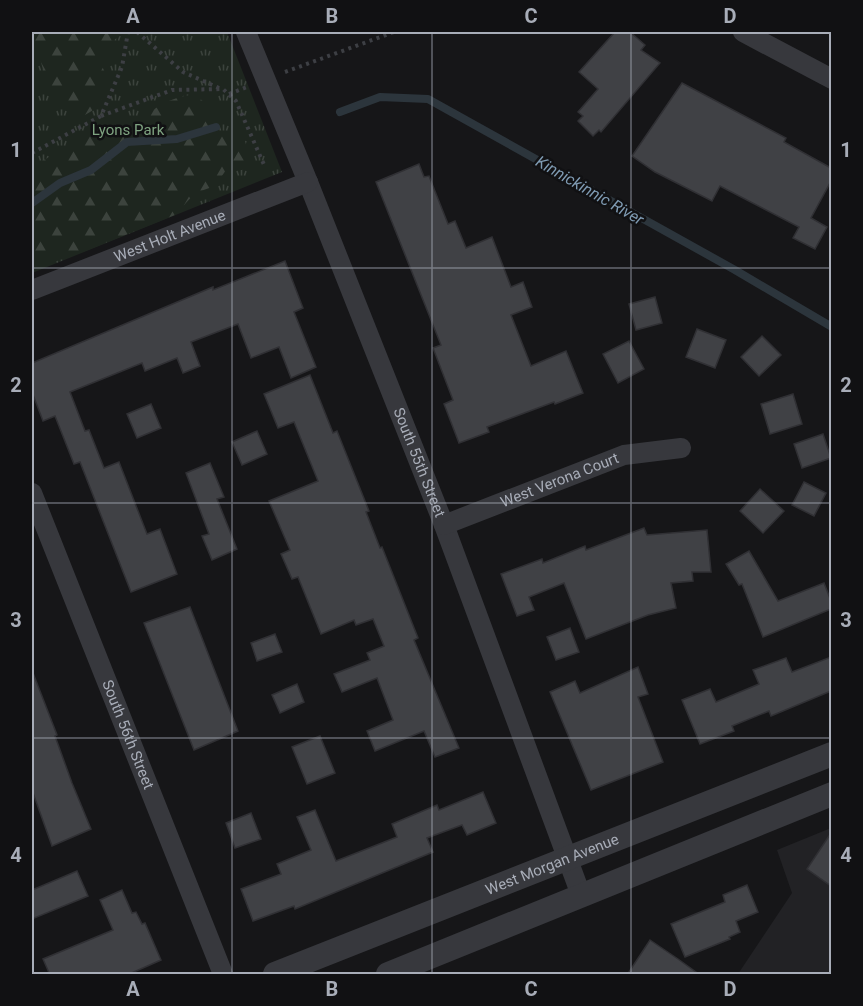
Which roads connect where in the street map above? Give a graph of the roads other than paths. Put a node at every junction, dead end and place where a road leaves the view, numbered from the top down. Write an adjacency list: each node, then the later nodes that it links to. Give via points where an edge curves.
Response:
1 (246, 32): 4 (street, South 55th Street)
2 (743, 32): 3 (street)
3 (831, 79)
4 (308, 182): 5 (street, West Holt Avenue); 8 (street, South 55th Street)
5 (32, 290)
6 (681, 448): 8 (street, West Verona Court, via 624,455)
7 (32, 493): 13 (street, South 56th Street)
8 (444, 525): 11 (street, South 55th Street)
9 (831, 754): 11 (street, West Morgan Avenue)
10 (831, 794): 12 (street)
11 (567, 858): 12 (street, South 55th Street); 14 (street, West Morgan Avenue)
12 (581, 896): 15 (street)
13 (223, 975)
14 (275, 975)
15 (388, 975)

